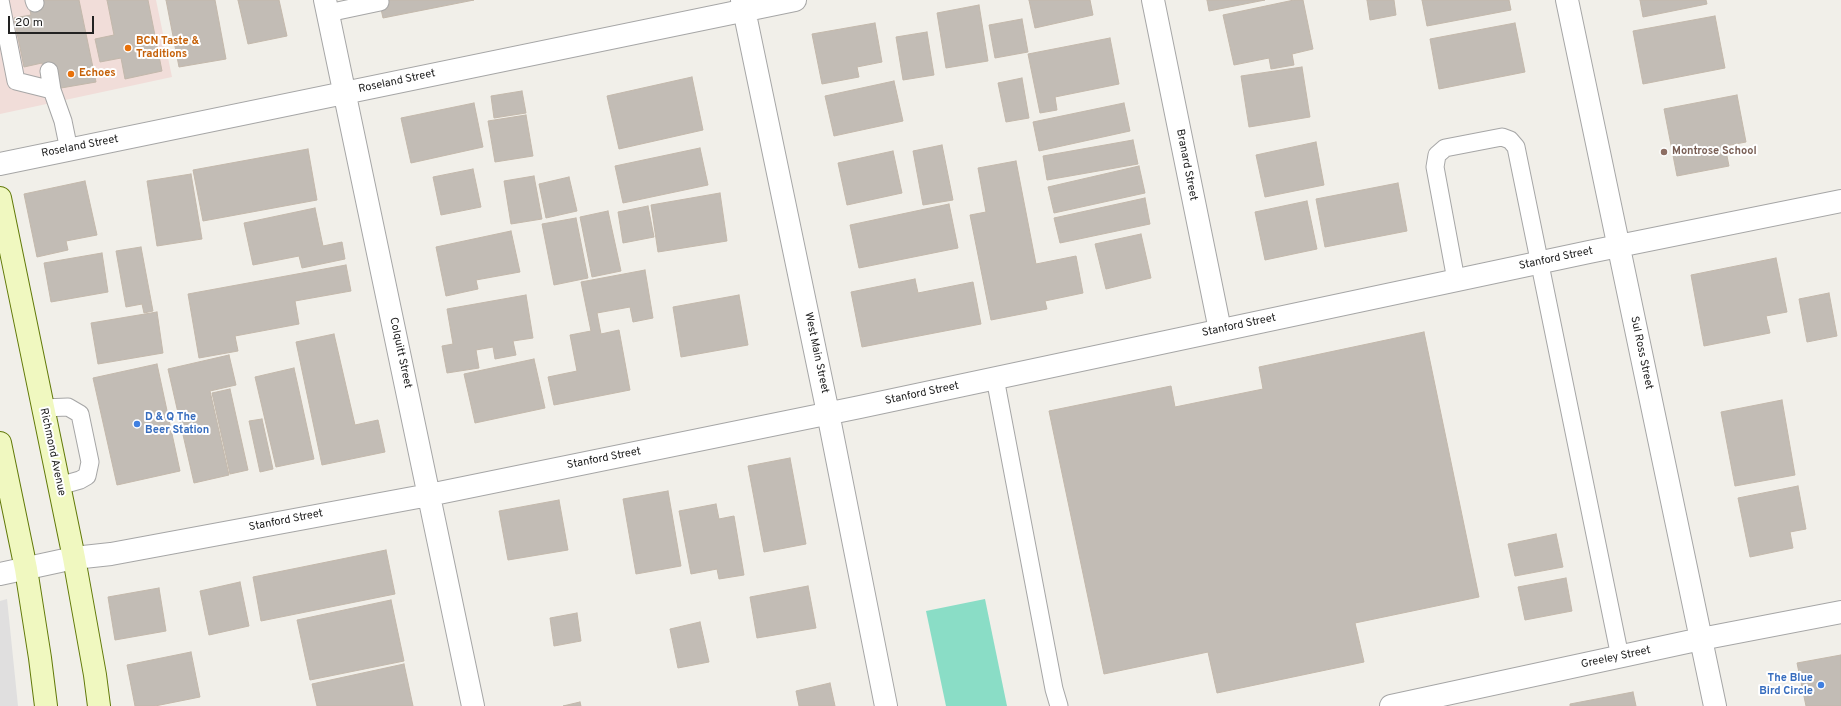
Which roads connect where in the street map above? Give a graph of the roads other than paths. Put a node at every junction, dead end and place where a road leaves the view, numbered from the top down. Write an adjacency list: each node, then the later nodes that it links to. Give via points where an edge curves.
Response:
1 (0, 0): 9 (lane, via 16,81)
2 (795, 0): 6 (street, Roseland Street)
3 (1153, 0): 18 (street, Branard Street)
4 (1567, 0): 15 (street, Sul Ross Street)
5 (380, 2): 7 (lane)
6 (743, 5): 10 (street, Roseland Street); 21 (street, West Main Street)
7 (327, 6): 10 (street, Colquitt Street)
8 (49, 71): 9 (lane)
9 (52, 90): 11 (lane, via 63,121)
10 (345, 93): 11 (street, Roseland Street); 24 (street, Colquitt Street)
11 (69, 150): 12 (street, Roseland Street)
12 (0, 164)
13 (0, 198): 20 (main road, Richmond Avenue)
14 (1841, 200): 15 (street, Stanford Street)
15 (1618, 246): 16 (street, Stanford Street); 29 (street, Sul Ross Street)
16 (1539, 262): 17 (street, Stanford Street); 17 (lane, via 1516,148 1510,140 1502,137 1445,148 1437,155 1435,167); 30 (lane)
17 (1456, 280): 18 (street, Stanford Street)
18 (1220, 330): 19 (street, Stanford Street)
19 (995, 378): 21 (street, Stanford Street); 35 (lane)
20 (43, 408): 23 (main road, Richmond Avenue); 23 (lane, via 68,407 80,414 90,462 87,476)
21 (828, 413): 24 (street, Stanford Street); 34 (street, West Main Street)
22 (0, 443): 26 (main road)
23 (59, 486): 25 (main road, Richmond Avenue)
24 (430, 495): 25 (street, Stanford Street, via 111,554); 33 (street, Colquitt Street)
25 (74, 558): 26 (street, Stanford Street); 32 (main road, Richmond Avenue, via 96,675)
26 (26, 569): 27 (street, Stanford Street); 31 (main road)
27 (0, 574)
28 (1841, 612): 29 (street, Greeley Street)
29 (1700, 639): 30 (street, Greeley Street); 37 (street, Sul Ross Street)
30 (1620, 657): 36 (street, Greeley Street)
31 (46, 706)
32 (99, 706)
33 (473, 706)
34 (886, 706)
35 (1058, 706)
36 (1391, 706)
37 (1715, 706)

